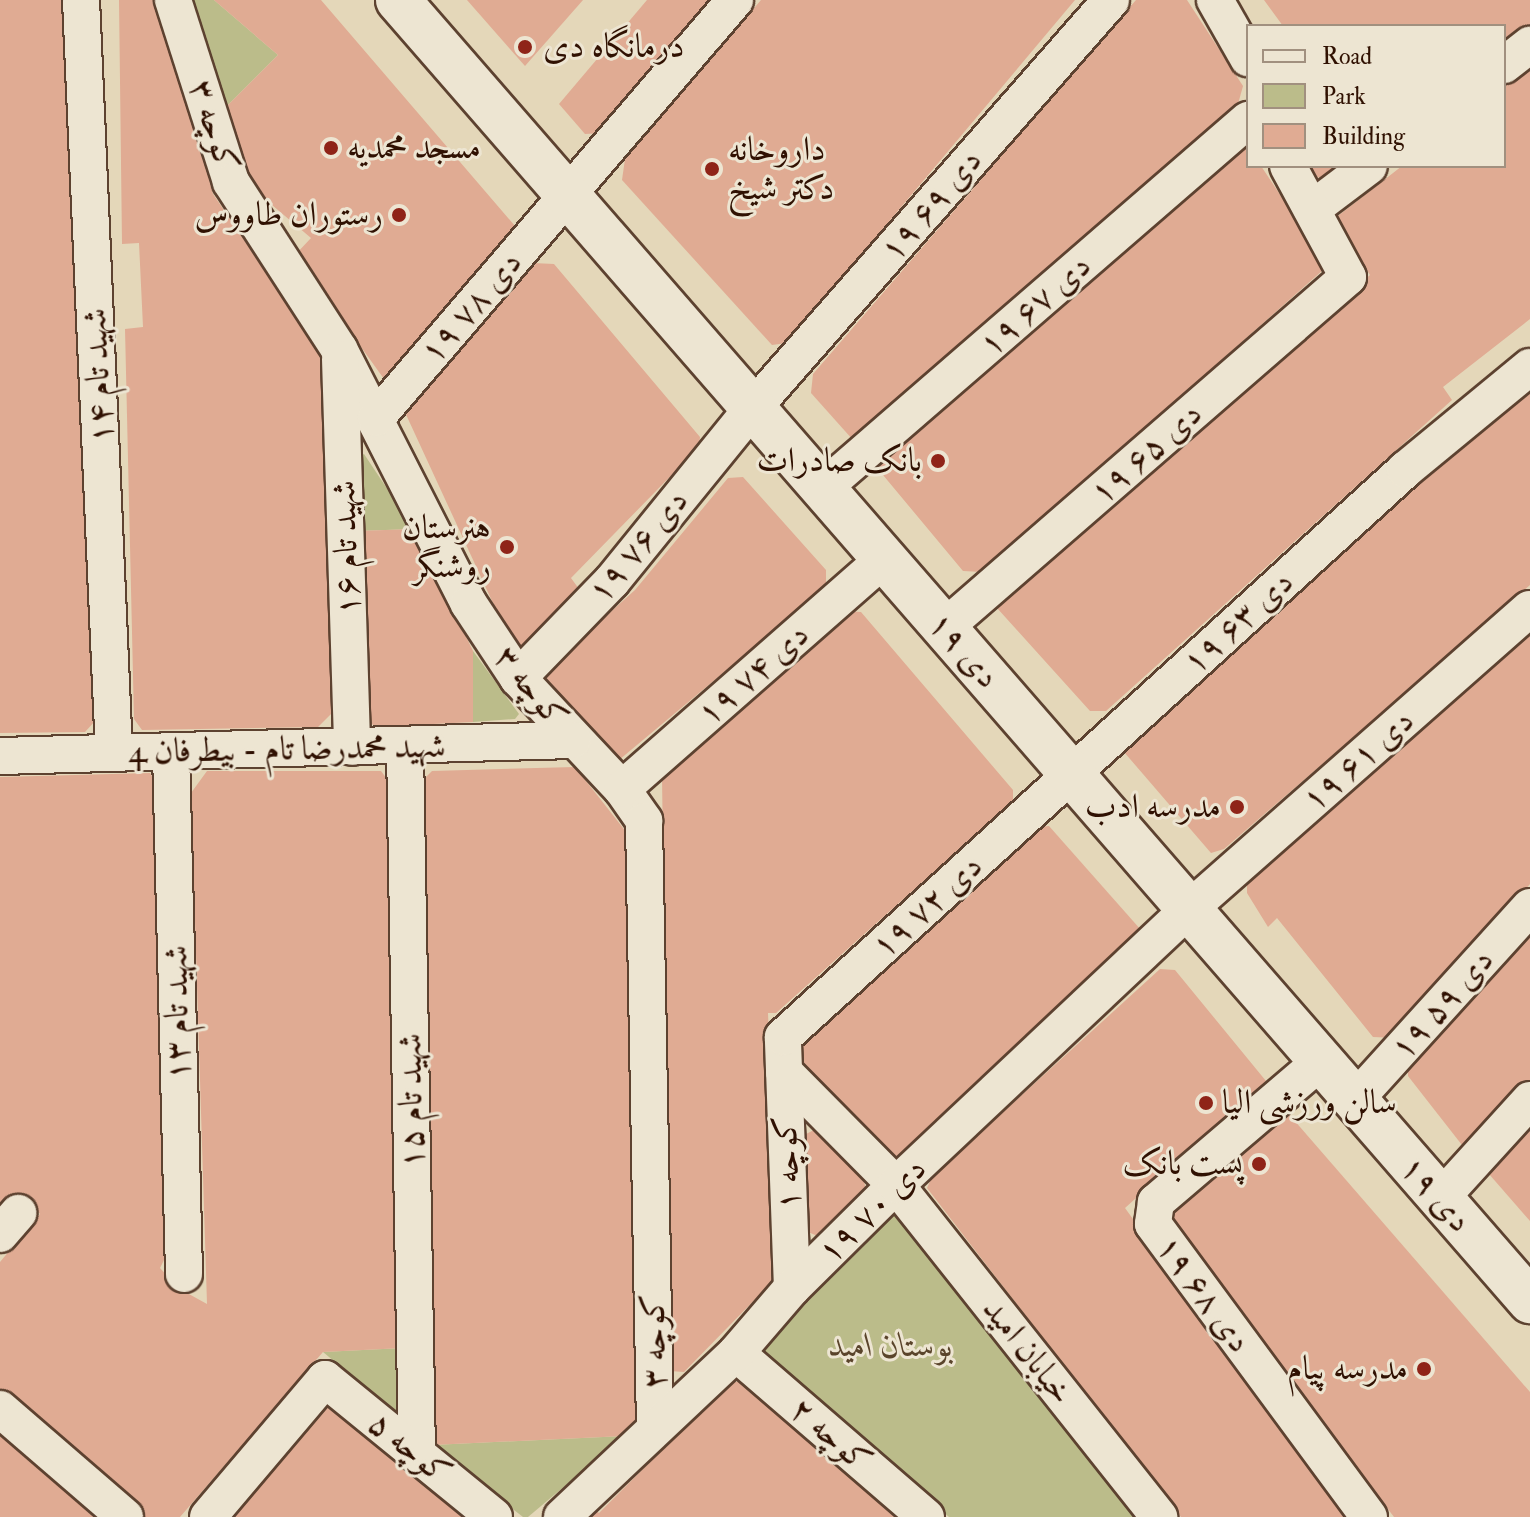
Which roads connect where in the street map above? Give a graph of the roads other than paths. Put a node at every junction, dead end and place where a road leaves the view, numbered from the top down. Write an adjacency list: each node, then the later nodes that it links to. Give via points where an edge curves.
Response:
1 (81, 0): 27 (street, شهید تام ۱۴)
2 (173, 0): 15 (street, کوچه ۳, via 231,182)
3 (398, 0): 13 (main road, ۱۹ دی)
4 (735, 0): 13 (street, ۱۹ دی ۷۸)
5 (1111, 0): 17 (street, ۱۹ دی ۶۹)
6 (1215, 0): 8 (street)
7 (1530, 45): 9 (street)
8 (1246, 54)
9 (1506, 63)
10 (1246, 122): 19 (street, ۱۹ دی ۶۷)
11 (1289, 168): 14 (street)
12 (1366, 168): 14 (street)
13 (566, 196): 17 (main road, ۱۹ دی); 18 (street, ۱۹ دی ۷۸)
14 (1312, 209): 22 (street, ۱۹ دی ۶۵, via 1348,277)
15 (339, 349): 18 (street, کوچه ۳); 25 (street, شهید تام ۱۶)
16 (1530, 367): 30 (street, ۱۹ دی ۶۳, via 1405,470)
17 (752, 409): 19 (main road, ۱۹ دی); 23 (street, ۱۹ دی ۷۶, via 612,581)
18 (376, 418): 23 (street, کوچه ۳, via 469,604)
19 (822, 489): 20 (main road, ۱۹ دی)
20 (884, 559): 22 (main road, ۱۹ دی); 31 (street, ۱۹ دی ۷۴)
21 (1529, 609): 33 (street, ۱۹ دی ۶۱)
22 (944, 628): 30 (main road, ۱۹ دی)
23 (518, 678): 24 (street, کوچه ۳)
24 (573, 740): 26 (street, شهید محمدرضا تام - بیطرفان 4); 31 (street, کوچه ۳)
25 (352, 747): 26 (street, شهید محمدرضا تام - بیطرفان 4); 28 (street, شهید محمدرضا تام - بیطرفان 4)
26 (405, 747): 46 (street, شهید تام ۱۵)
27 (114, 752): 28 (street, شهید محمدرضا تام - بیطرفان 4); 29 (street, شهید محمدرضا تام - بیطرفان 4)
28 (171, 752): 40 (street, شهید تام ۱۳)
29 (0, 756)
30 (1071, 775): 33 (main road, ۱۹ دی); 34 (street, ۱۹ دی ۷۲)
31 (622, 789): 45 (street, کوچه ۳, via 644,821)
32 (1530, 907): 37 (street, ۱۹ دی ۵۹)
33 (1188, 910): 35 (main road, ۱۹ دی); 38 (street, ۱۹ دی ۷۰)
34 (784, 1055): 38 (street, خیابان امید); 41 (street, کوچه ۱)
35 (1320, 1062): 37 (main road, ۱۹ دی); 53 (street, ۱۹ دی ۶۸, via 1156,1202 1153,1224)
36 (1530, 1100): 39 (street)
37 (1354, 1101): 39 (main road, ۱۹ دی)
38 (896, 1185): 41 (street, ۱۹ دی ۷۰); 52 (street, خیابان امید)
39 (1440, 1199): 42 (main road, ۱۹ دی)
40 (184, 1274)
41 (792, 1288): 43 (street, ۱۹ دی ۷۰)
42 (1530, 1301)
43 (736, 1353): 45 (street, ۱۹ دی ۷۰); 51 (street, کوچه ۲)
44 (0, 1409): 47 (street)
45 (655, 1426): 50 (street, ۱۹ دی ۷۰)
46 (417, 1454): 48 (street, کوچه ۵, via 325,1379); 49 (street, کوچه ۵)
47 (125, 1517)
48 (208, 1517)
49 (494, 1517)
50 (562, 1517)
51 (926, 1517)
52 (1159, 1517)
53 (1369, 1517)

